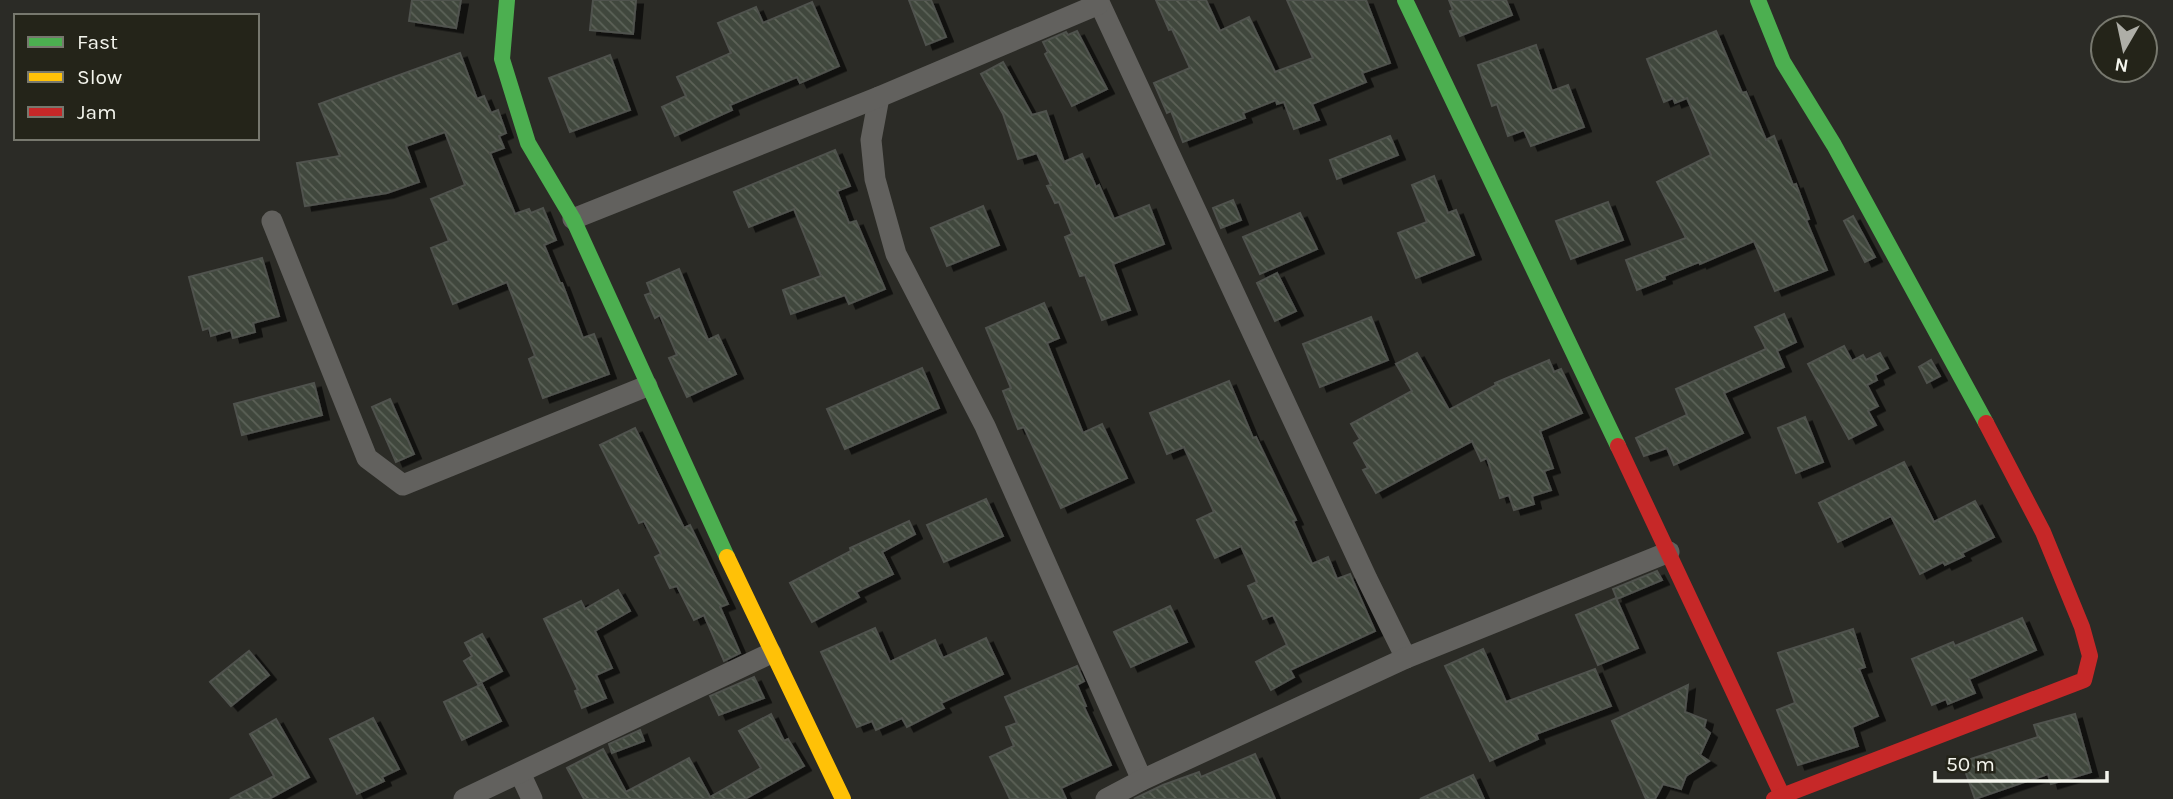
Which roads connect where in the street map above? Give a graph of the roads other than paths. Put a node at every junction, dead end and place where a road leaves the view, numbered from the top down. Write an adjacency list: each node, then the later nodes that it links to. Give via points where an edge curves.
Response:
1 (507, 0): 6 (street, via 502,59 528,143)
2 (1405, 0): 9 (street)
3 (1758, 0): 14 (street, via 1783,62 1924,306 2043,532 2090,656 2084,680)
4 (1099, 2): 5 (street); 11 (street)
5 (879, 97): 6 (street); 13 (street, via 872,140 875,179 896,254 985,426)
6 (573, 219): 8 (street)
7 (272, 221): 8 (street, via 367,458 403,485)
8 (647, 386): 10 (street)
9 (1669, 552): 11 (street); 14 (street)
10 (771, 653): 12 (street); 17 (street)
11 (1406, 658): 13 (street)
12 (520, 773): 15 (street); 16 (street)
13 (1142, 780): 18 (street)
14 (1778, 797)
15 (464, 799)
16 (532, 799)
17 (844, 799)
18 (1106, 799)

